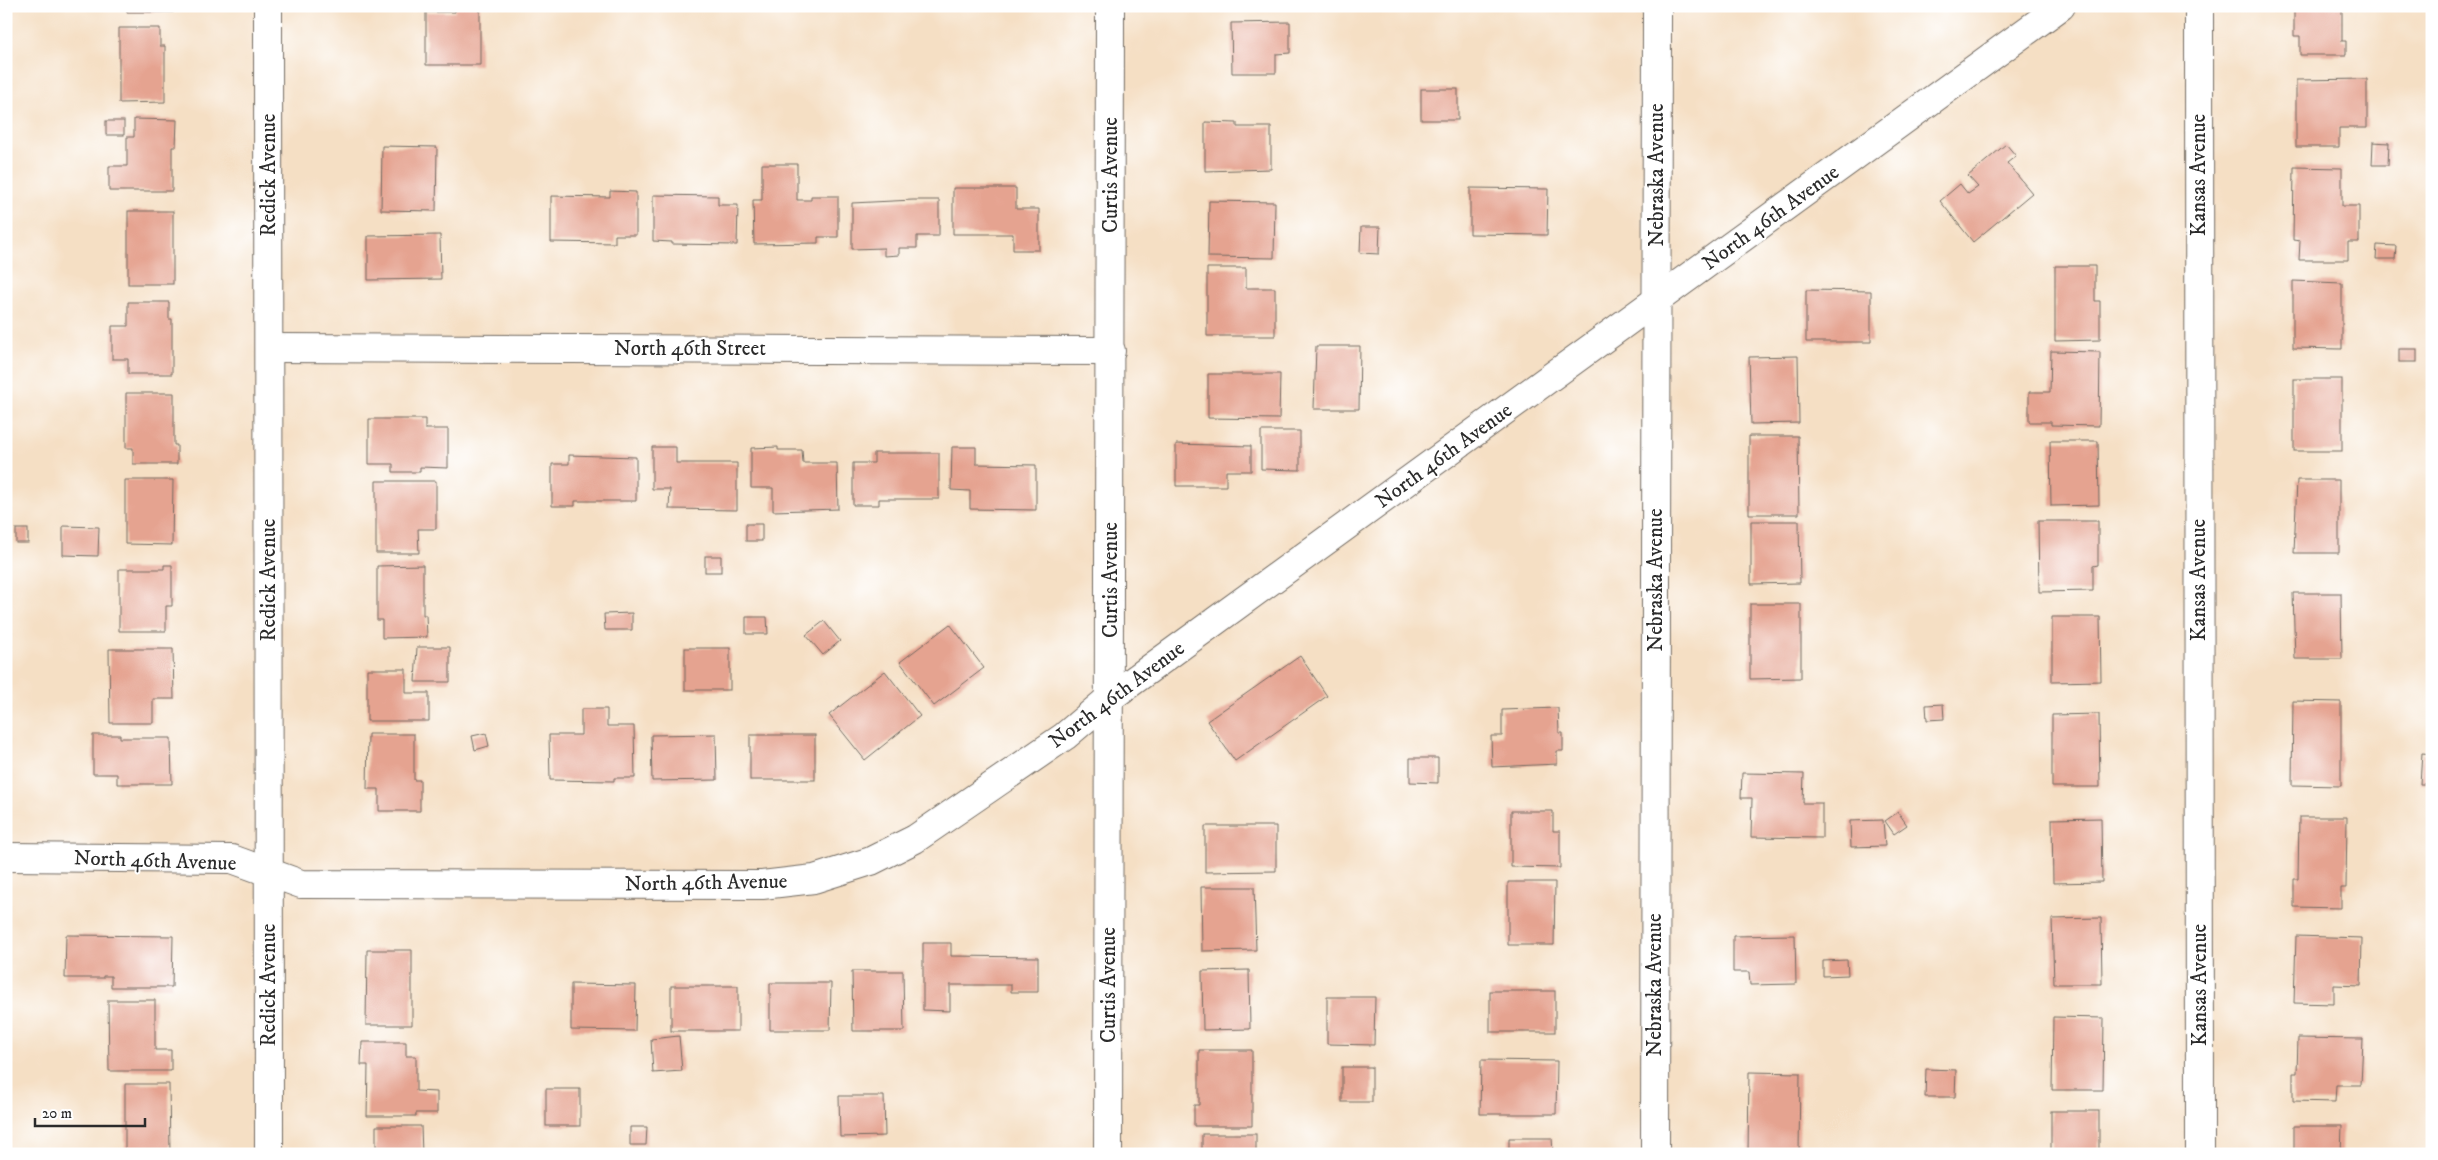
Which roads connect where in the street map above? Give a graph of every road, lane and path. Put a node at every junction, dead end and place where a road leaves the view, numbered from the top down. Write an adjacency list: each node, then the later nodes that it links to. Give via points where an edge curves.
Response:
1 (268, 6): 7 (street, Redick Avenue)
2 (1110, 6): 8 (street, Curtis Avenue)
3 (1657, 6): 6 (street, Nebraska Avenue)
4 (2062, 6): 6 (street, North 46th Avenue)
5 (2199, 6): 15 (street, Kansas Avenue)
6 (1657, 302): 9 (street, North 46th Avenue); 14 (street, Nebraska Avenue)
7 (270, 348): 8 (street, North 46th Street); 11 (street, Redick Avenue)
8 (1111, 351): 9 (street, Curtis Avenue)
9 (1110, 697): 11 (street, North 46th Avenue, via 1065,736 915,838 871,861 814,879 762,885 301,884); 13 (street, Curtis Avenue)
10 (6, 857): 11 (street, North 46th Avenue, via 232,859)
11 (269, 872): 12 (street, Redick Avenue)
12 (269, 1154)
13 (1108, 1154)
14 (1655, 1154)
15 (2200, 1154)

